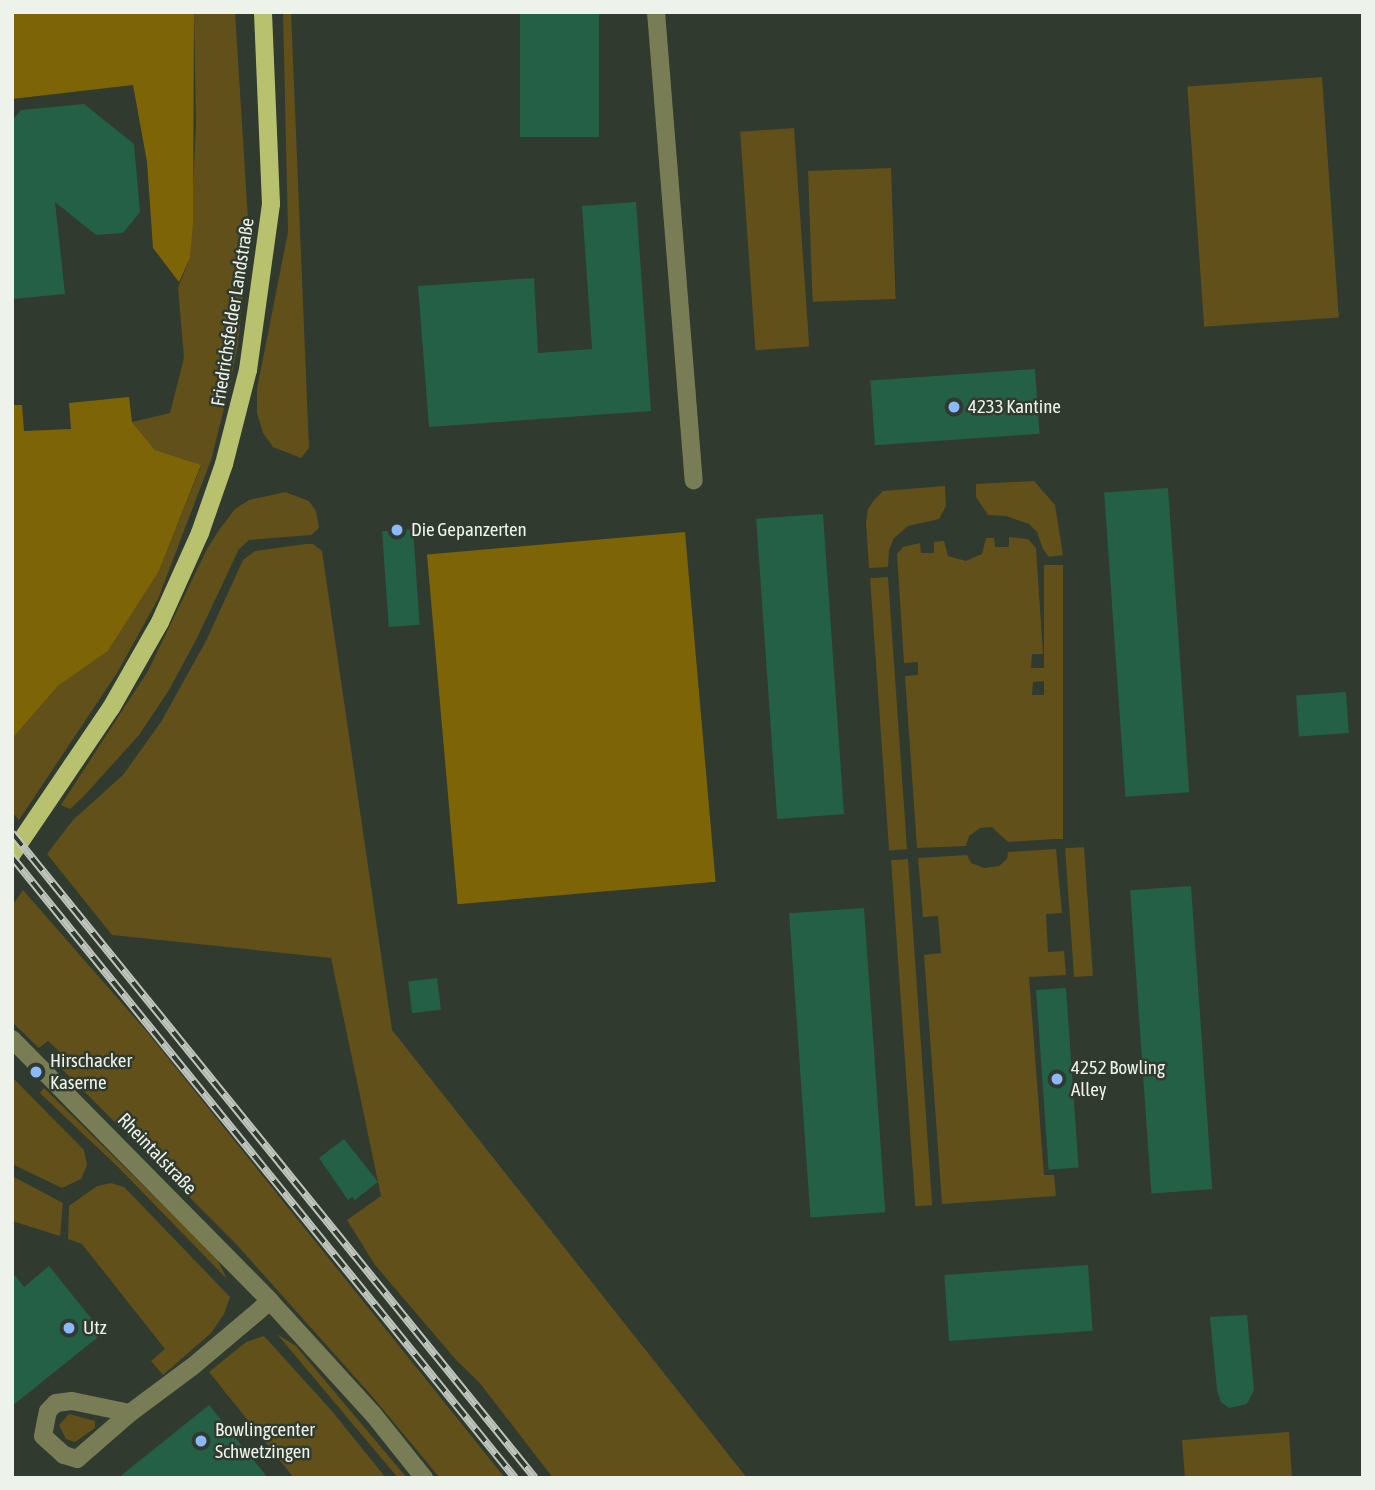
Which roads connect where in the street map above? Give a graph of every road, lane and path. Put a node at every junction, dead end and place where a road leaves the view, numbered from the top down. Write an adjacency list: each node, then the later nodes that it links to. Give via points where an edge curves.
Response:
1 (263, 12): 4 (main road, Friedrichsfelder Landstraße, via 271,204 248,370 224,464 200,533 160,622 111,708)
2 (656, 12): 3 (street)
3 (694, 480)
4 (12, 855)
5 (12, 1039): 6 (street, Rheintalstraße)
6 (270, 1301): 7 (street); 8 (street, Rheintalstraße, via 373,1414)
7 (130, 1413): 7 (street, via 72,1401 56,1404 48,1410 43,1436 64,1455 77,1459)
8 (424, 1478)

